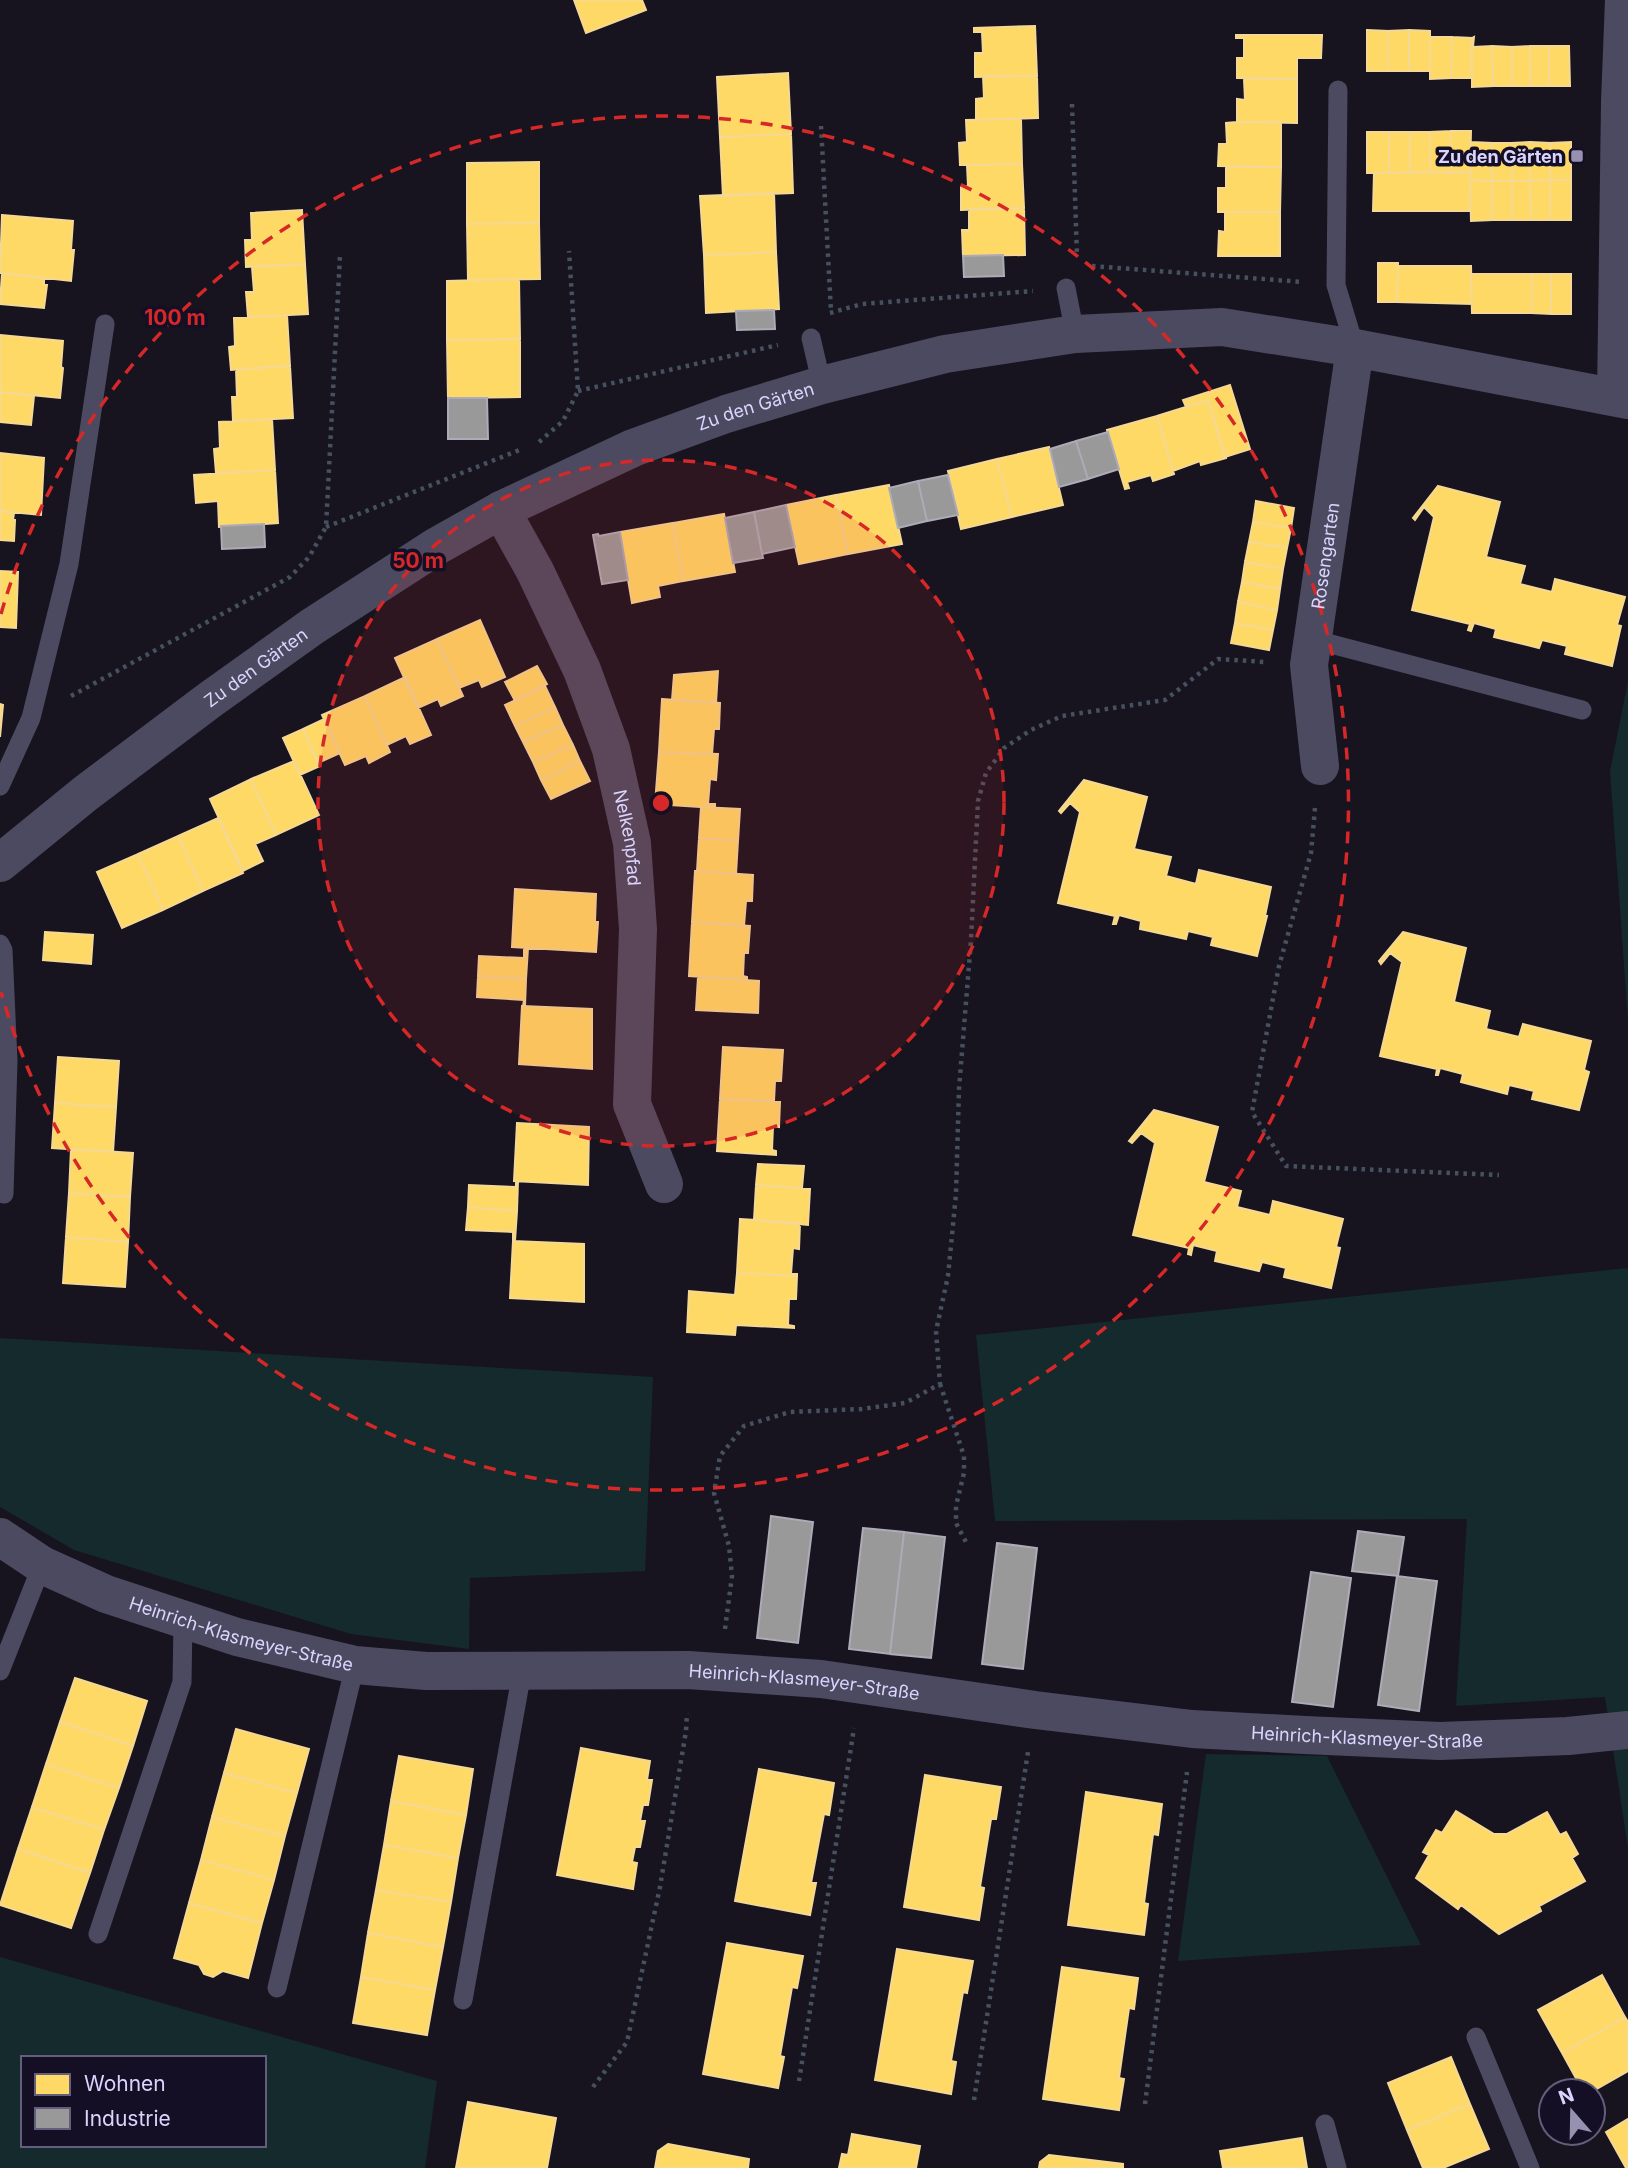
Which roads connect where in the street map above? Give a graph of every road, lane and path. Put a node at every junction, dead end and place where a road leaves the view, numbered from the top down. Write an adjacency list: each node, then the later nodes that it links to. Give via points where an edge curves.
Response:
1 (1624, 0): 5 (street)
2 (1338, 90): 9 (lane)
3 (1072, 104): 8 (path)
4 (821, 126): 11 (path)
5 (1624, 162): 18 (street)
6 (569, 251): 17 (path)
7 (340, 255): 20 (path)
8 (1077, 270): 9 (path, via 1096,265); 10 (path)
9 (1336, 285): 15 (lane)
10 (1066, 288): 11 (path, via 862,304); 13 (lane)
11 (831, 311): 14 (path)
12 (105, 324): 23 (lane, via 69,564)
13 (1075, 334): 15 (street, Zu den Gärten, via 1222,327); 16 (street, Zu den Gärten, via 945,354)
14 (811, 338): 16 (lane); 17 (path)
15 (1355, 348): 18 (street, Zu den Gärten); 21 (street, Rosengarten)
16 (822, 385): 19 (street, Zu den Gärten, via 633,448)
17 (578, 391): 20 (path, via 563,421 539,442)
18 (1622, 399)
19 (501, 510): 26 (street, Zu den Gärten, via 313,626 86,793); 29 (street, Nelkenpfad, via 582,670 611,749 632,844 638,929 632,1104)
20 (326, 527): 23 (path, via 309,557 290,577)
21 (1310, 652): 22 (lane); 24 (street, Rosengarten); 31 (path, via 1218,659 1165,700 1062,716 1004,748 986,773 978,801 953,1222 936,1331)
22 (1582, 710)
23 (31, 718): 25 (lane)
24 (1320, 765): 28 (path, via 1311,853 1279,966 1252,1112 1286,1166)
25 (0, 786)
26 (0, 863)
27 (0, 944): 30 (lane, via 8,1061)
28 (1499, 1175)
29 (664, 1184)
30 (4, 1194)
31 (940, 1384): 33 (path, via 964,1456 956,1523); 38 (path, via 905,1403 790,1412 744,1426 720,1456 714,1493 732,1576)
32 (0, 1537): 34 (street, Heinrich-Klasmeyer-Straße)
33 (967, 1544)
34 (42, 1565): 35 (street, Heinrich-Klasmeyer-Straße, via 106,1594); 37 (lane)
35 (183, 1620): 36 (street, Heinrich-Klasmeyer-Straße); 44 (lane, via 182,1682)
36 (355, 1665): 39 (street, Heinrich-Klasmeyer-Straße); 45 (lane)
37 (0, 1671)
38 (704, 1671): 39 (street, Heinrich-Klasmeyer-Straße); 40 (street, Heinrich-Klasmeyer-Straße); 49 (path, via 686,1731 660,1887 627,2042)
39 (522, 1672): 46 (lane)
40 (861, 1686): 41 (street, Heinrich-Klasmeyer-Straße); 48 (path)
41 (1035, 1710): 42 (street, Heinrich-Klasmeyer-Straße); 50 (path)
42 (1192, 1729): 43 (street, Heinrich-Klasmeyer-Straße, via 1440,1741); 51 (path)
43 (1628, 1730)
44 (98, 1934)
45 (277, 1988)
46 (463, 2000)
47 (1476, 2037): 54 (lane)
48 (799, 2081)
49 (593, 2087)
50 (974, 2100)
51 (1145, 2104)
52 (1325, 2124): 53 (lane)
53 (1337, 2168)
54 (1530, 2168)

